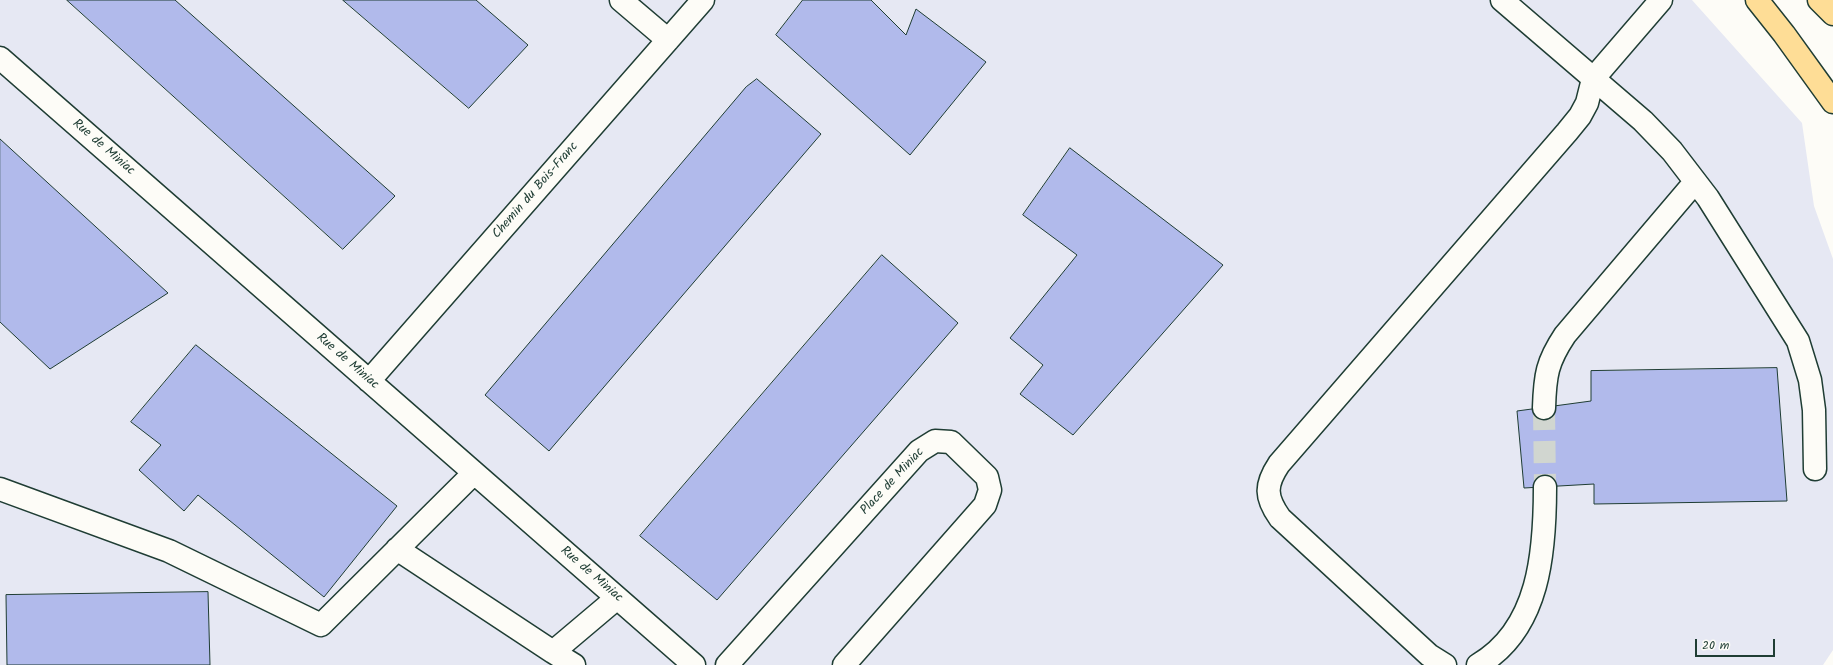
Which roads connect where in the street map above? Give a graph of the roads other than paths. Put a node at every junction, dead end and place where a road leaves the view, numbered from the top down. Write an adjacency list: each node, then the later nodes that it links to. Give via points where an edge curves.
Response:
1 (622, 0): 8 (street)
2 (702, 0): 8 (street, Chemin du Bois-Franc)
3 (1502, 0): 10 (street)
4 (1661, 0): 10 (street)
5 (1757, 0): 11 (main road)
6 (1819, 0): 7 (main road)
7 (1833, 14)
8 (668, 40): 13 (street, Chemin du Bois-Franc)
9 (0, 58): 13 (street, Rue de Miniac)
10 (1593, 79): 12 (street, via 1643,121); 26 (street, via 1587,103 1580,116 1279,464 1268,486 1273,508 1280,518 1429,655)
11 (1833, 102)
12 (1695, 182): 14 (street, via 1554,351 1545,380); 15 (street, via 1708,198 1798,341 1810,380 1814,410)
13 (369, 382): 16 (street, Rue de Miniac)
14 (1544, 408)
15 (1815, 470)
16 (474, 473): 19 (street); 20 (street, Rue de Miniac)
17 (1545, 487): 27 (street, via 1545,532 1537,580 1529,604 1519,626 1506,643)
18 (0, 489): 19 (street, via 169,551 321,625)
19 (397, 549): 21 (street)
20 (617, 598): 21 (street); 23 (street, Rue de Miniac)
21 (553, 652): 22 (street)
22 (574, 665)
23 (694, 665)
24 (727, 665): 25 (street, Place de Miniac, via 919,451 934,441 951,442 987,476 990,490 985,505)
25 (844, 665)
26 (1445, 665)
27 (1478, 665)

